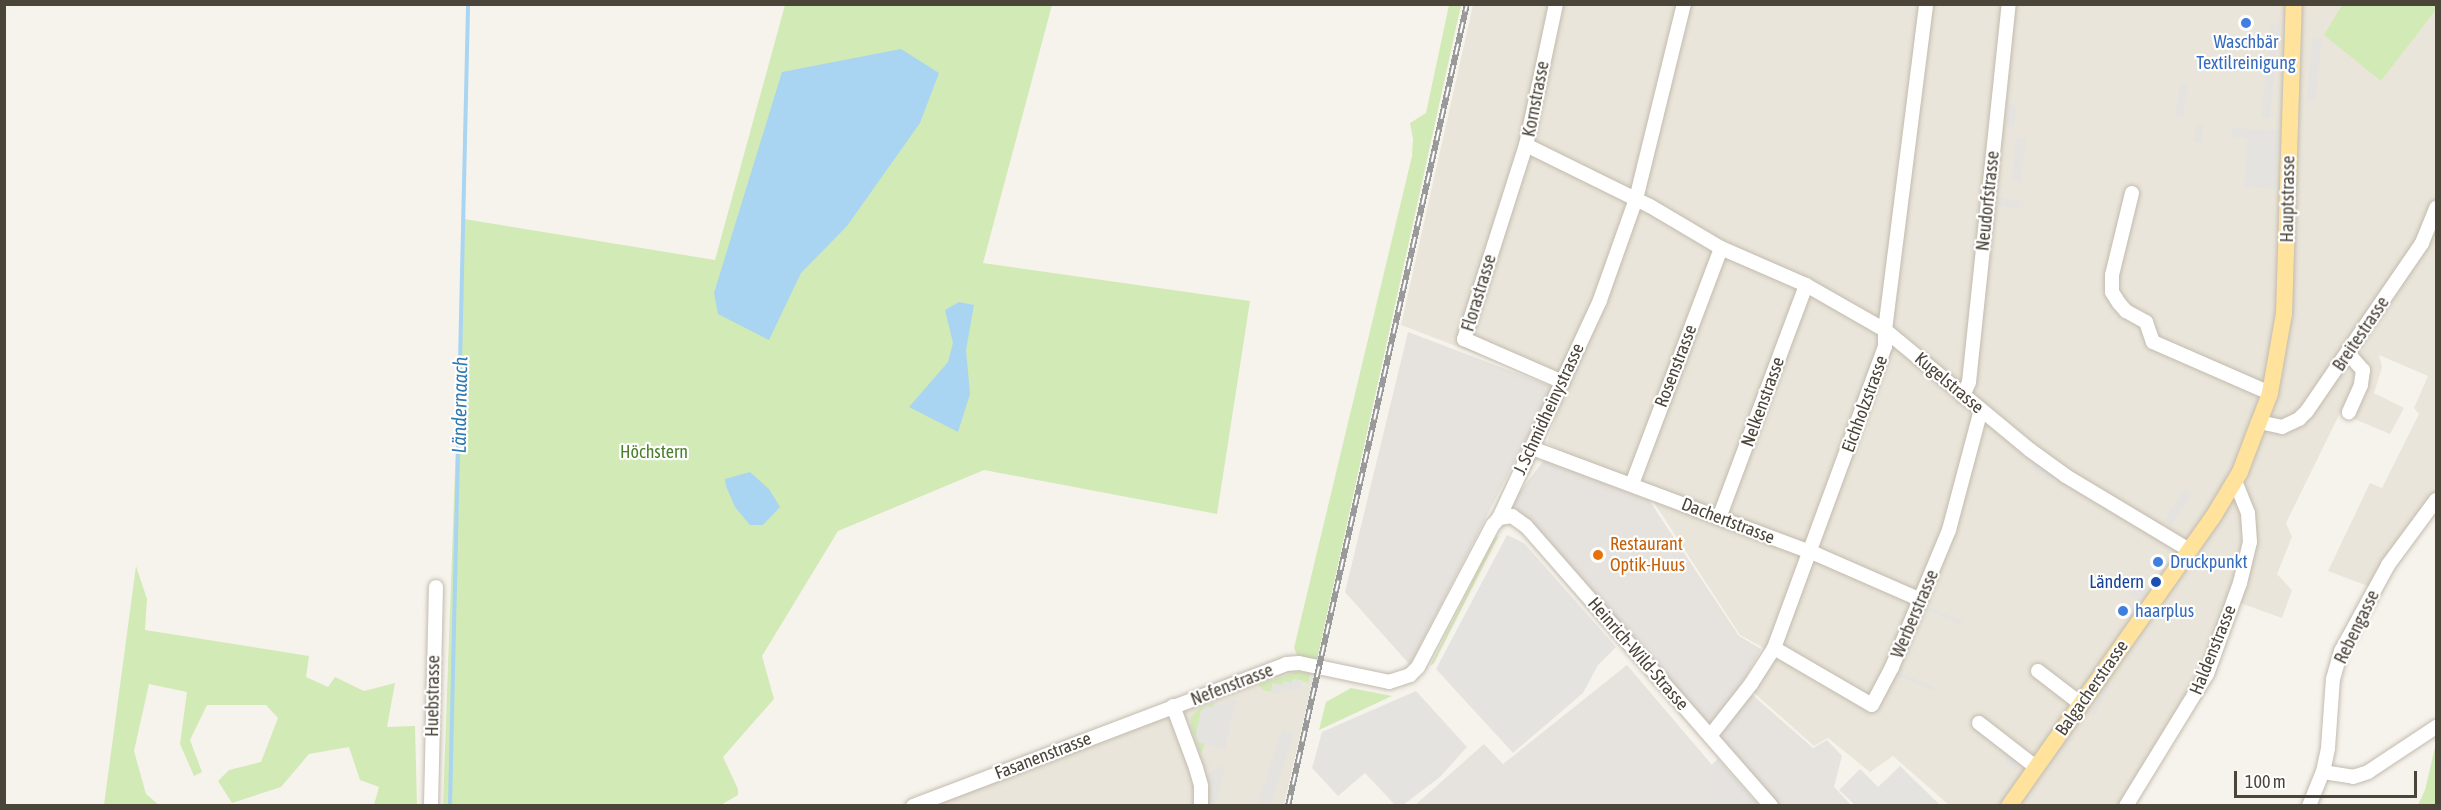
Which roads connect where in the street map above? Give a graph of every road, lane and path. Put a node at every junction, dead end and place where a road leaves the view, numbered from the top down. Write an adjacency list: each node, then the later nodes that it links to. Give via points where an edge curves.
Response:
1 (1556, 4): 6 (street, Kornstrasse)
2 (1684, 4): 8 (street, J. Schmidheinystrasse)
3 (1926, 4): 12 (street, Eichholzstrasse)
4 (2009, 4): 16 (street, Neudorfstrasse, via 1969,382)
5 (2294, 4): 15 (main road, Hauptstrasse, via 2284,314)
6 (1526, 145): 8 (street, Kornstrasse); 14 (street, Florastrasse, via 1464,339)
7 (2132, 193): 15 (street, via 2112,275 2112,292 2119,303 2146,322 2153,342)
8 (1636, 199): 10 (street, Kugelstrasse); 14 (street, J. Schmidheinystrasse, via 1600,300)
9 (2436, 208): 13 (street, Breitestrasse, via 2422,243)
10 (1721, 248): 11 (street, Kugelstrasse); 22 (street, Rosenstrasse)
11 (1806, 285): 12 (street, Kugelstrasse); 25 (street, Nelkenstrasse)
12 (1885, 330): 16 (street, Kugelstrasse); 27 (street, Eichholzstrasse, via 1885,346 1873,385)
13 (2348, 352): 18 (street, via 2363,370); 19 (street, Breitestrasse, via 2299,418 2282,427)
14 (1563, 382): 20 (street, J. Schmidheinystrasse)
15 (2270, 393): 19 (main road, Hauptstrasse)
16 (1963, 396): 17 (street, Kugelstrasse)
17 (1981, 410): 26 (street, Kugelstrasse, via 2066,476); 29 (street, Werberstrasse, via 1949,530)
18 (2349, 412)
19 (2259, 423): 21 (main road, Hauptstrasse)
20 (1532, 448): 22 (street, Dachertstrasse); 24 (street, J. Schmidheinystrasse)
21 (2235, 481): 26 (main road, Hauptstrasse); 45 (street, Haldenstrasse, via 2247,513 2250,542 2240,583 2207,674)
22 (1632, 484): 25 (street, Dachertstrasse)
23 (2436, 500): 39 (street, Rebengasse, via 2388,565 2341,651 2333,679)
24 (1499, 518): 31 (street, J. Schmidheinystrasse, via 1425,657 1410,675 1389,682 1299,663); 37 (street, Heinrich-Wild-Strasse, via 1512,516 1526,526)
25 (1719, 518): 27 (street, Dachertstrasse)
26 (2189, 550): 33 (main road, Balgacherstrasse)
27 (1809, 552): 29 (street, Dachertstrasse); 30 (street, Eichholzstrasse)
28 (436, 587): 40 (street, Huebstrasse)
29 (1921, 600): 30 (street, Werberstrasse, via 1872,705)
30 (1774, 648): 37 (street, Eichholzstrasse)
31 (1286, 664): 34 (street, Nefenstrasse)
32 (2038, 672): 33 (street)
33 (2081, 704): 38 (main road, Balgacherstrasse)
34 (1173, 706): 41 (street, Fasanenstrasse); 42 (street, Nefenstrasse, via 1196,768)
35 (1979, 723): 38 (street)
36 (2436, 727): 39 (street, via 2368,772 2353,777)
37 (1710, 736): 43 (street, Heinrich-Wild-Strasse)
38 (2037, 768): 44 (main road, Balgacherstrasse)
39 (2323, 772): 46 (street, Rebengasse)
40 (431, 806)
41 (913, 806)
42 (1201, 806)
43 (1771, 806)
44 (2009, 806)
45 (2126, 806)
46 (2309, 806)

